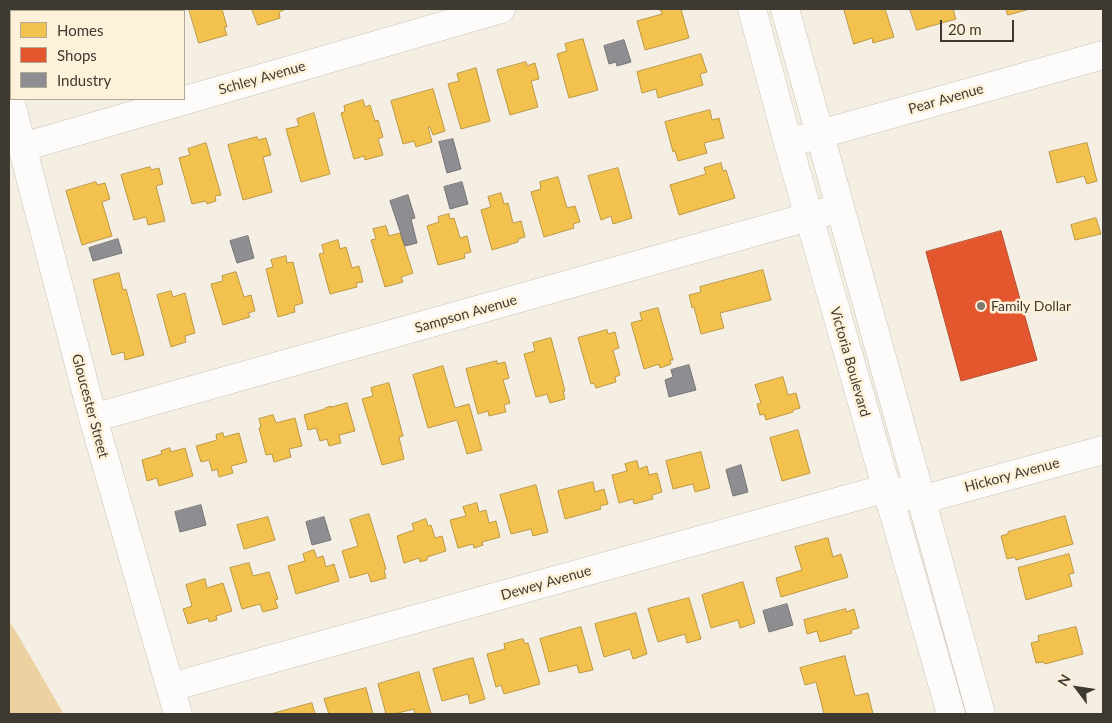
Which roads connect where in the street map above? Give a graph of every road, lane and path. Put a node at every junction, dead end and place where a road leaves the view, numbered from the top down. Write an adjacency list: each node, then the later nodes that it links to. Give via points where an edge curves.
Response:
1 (501, 9): 8 (street, Schley Avenue)
2 (752, 9): 7 (street, Victoria Boulevard)
3 (785, 9): 6 (street)
4 (1103, 55): 6 (street, Pear Avenue)
5 (10, 100): 8 (street, Gloucester Street)
6 (820, 135): 7 (street, Pear Avenue); 9 (street)
7 (788, 143): 10 (street, Victoria Boulevard)
8 (23, 147): 11 (street, Gloucester Street)
9 (840, 208): 10 (street, Sampson Avenue); 14 (street)
10 (809, 217): 11 (street, Sampson Avenue); 13 (street, Victoria Boulevard)
11 (93, 418): 15 (street, Gloucester Street)
12 (1103, 450): 14 (street, Hickory Avenue)
13 (886, 488): 14 (street); 15 (street, Dewey Avenue); 17 (street, Victoria Boulevard)
14 (921, 500): 18 (street)
15 (171, 687): 16 (street, Gloucester Street)
16 (178, 714)
17 (952, 714)
18 (981, 714)

